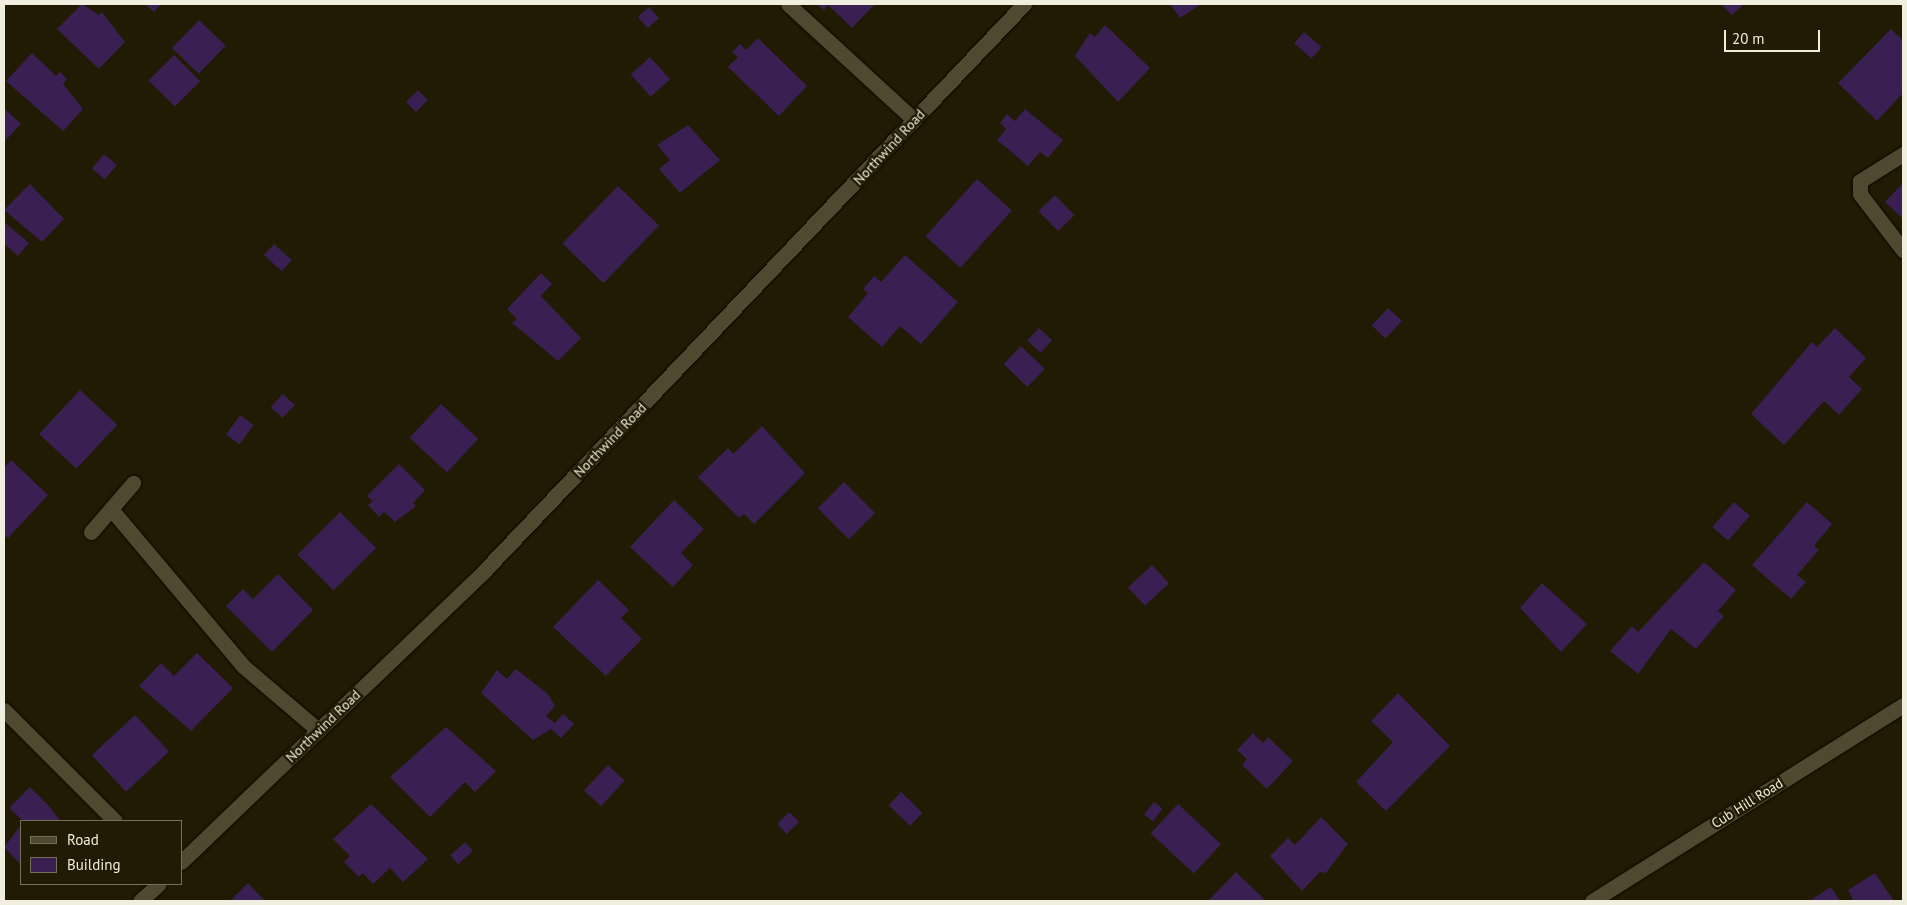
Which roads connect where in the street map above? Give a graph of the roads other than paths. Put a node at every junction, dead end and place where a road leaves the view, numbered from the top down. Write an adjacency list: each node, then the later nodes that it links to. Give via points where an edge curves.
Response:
1 (788, 4): 3 (street)
2 (1024, 4): 3 (street, Northwind Road)
3 (914, 120): 11 (street, Northwind Road, via 485,570)
4 (1903, 154): 5 (street, via 1860,181 1860,194)
5 (1903, 250)
6 (133, 483): 7 (street)
7 (111, 509): 8 (street); 11 (street, via 243,666)
8 (91, 532)
9 (1903, 705): 16 (street, Cub Hill Road)
10 (4, 710): 12 (street)
11 (318, 730): 13 (street, Northwind Road)
12 (114, 820)
13 (182, 861)
14 (158, 885): 15 (street)
15 (140, 901)
16 (1592, 901)

